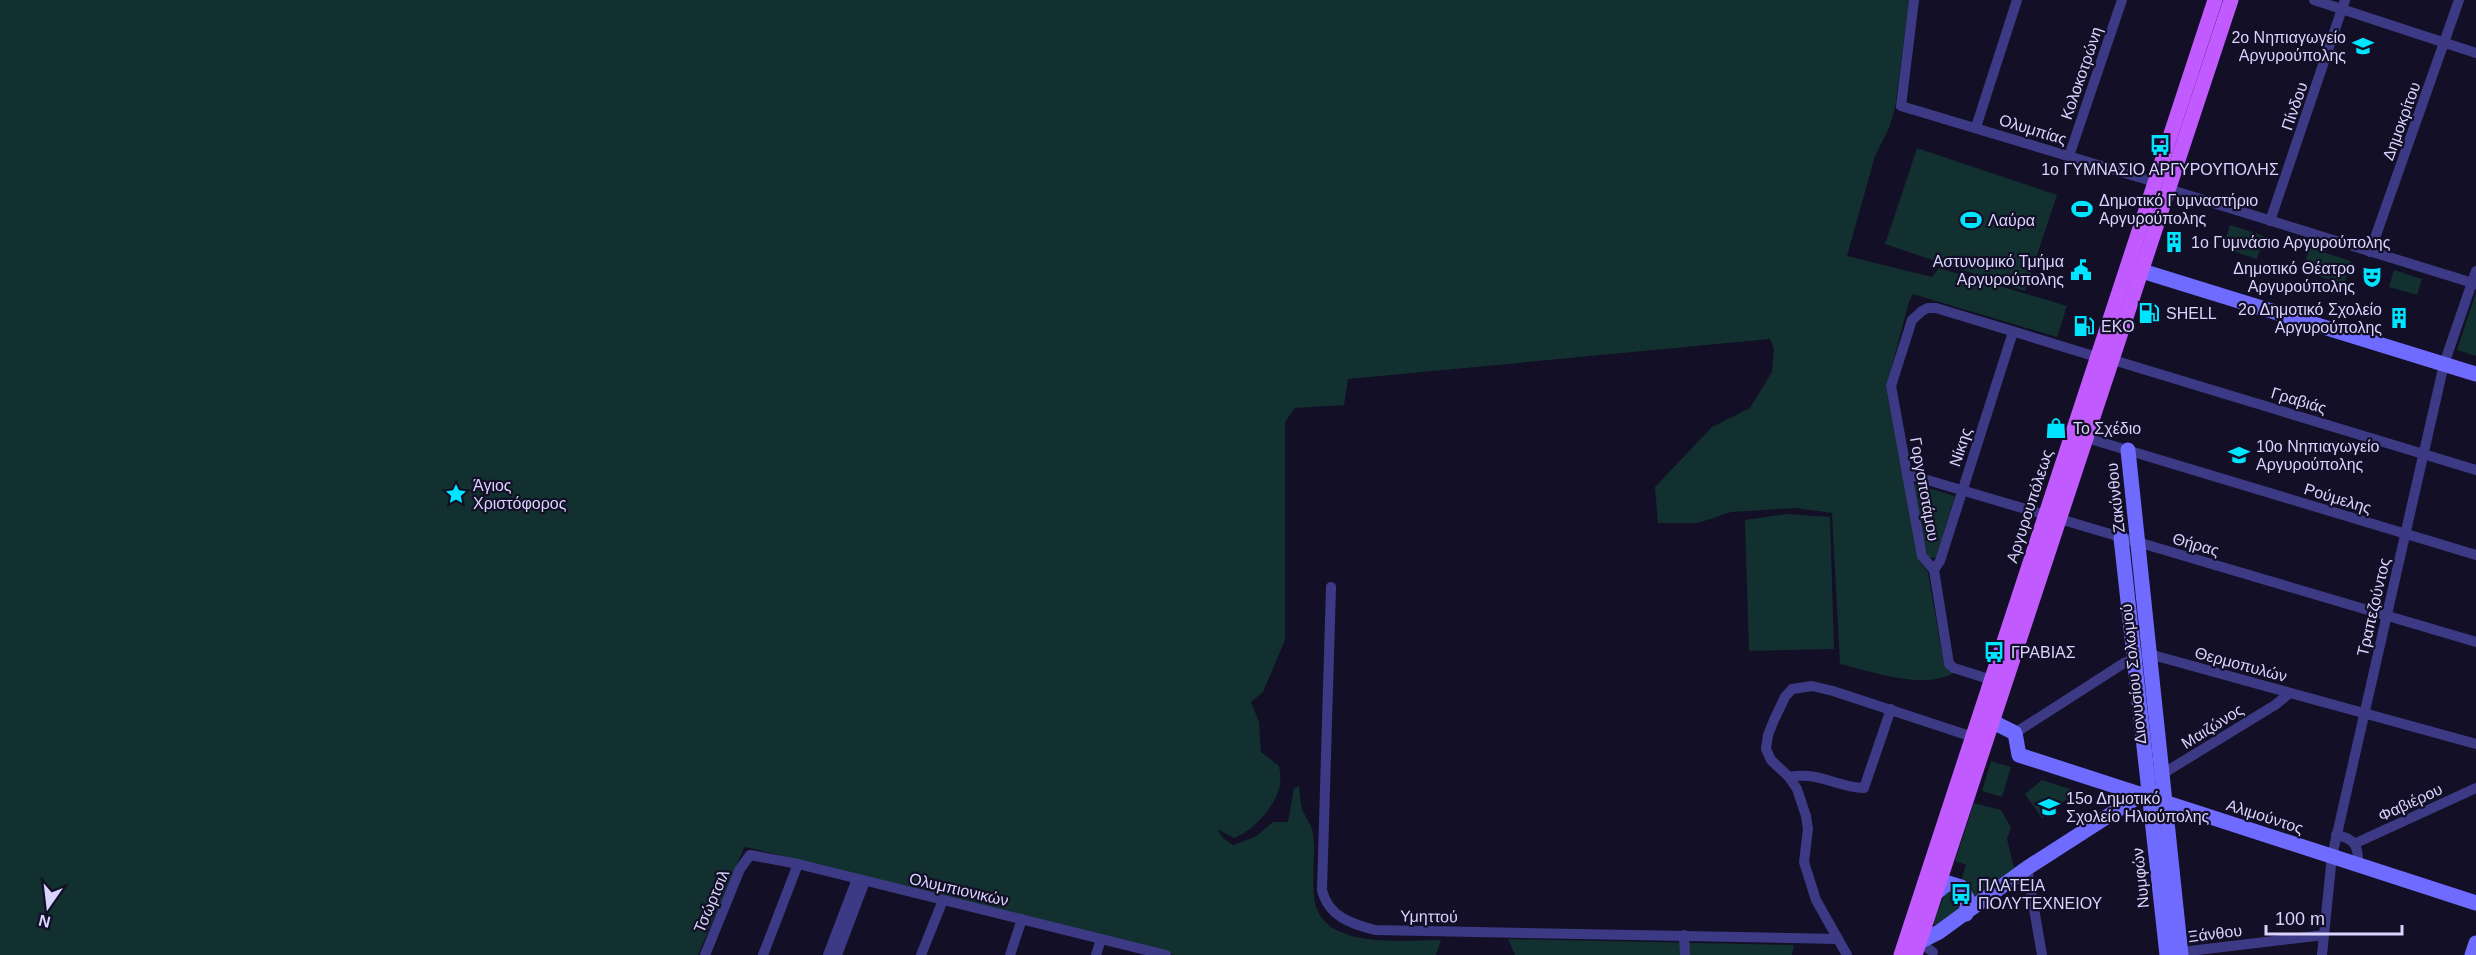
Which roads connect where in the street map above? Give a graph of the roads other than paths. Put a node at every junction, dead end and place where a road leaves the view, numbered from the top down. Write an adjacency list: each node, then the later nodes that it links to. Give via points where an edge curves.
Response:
1 (1914, 0): 11 (street, Ολυμπίας, via 1901,106)
2 (2017, 0): 11 (street)
3 (2122, 0): 12 (street, Κολοκοτρώνη)
4 (2215, 0): 13 (main road, Αργυρουπόλεως)
5 (2231, 0): 13 (main road, Αργυρουπόλεως)
6 (2314, 0): 8 (street)
7 (2459, 0): 9 (street, Δημοκρίτου)
8 (2344, 5): 9 (street); 14 (street, Πίνδου)
9 (2445, 43): 10 (street); 15 (street, Δημοκρίτου)
10 (2476, 53)
11 (1976, 127): 12 (street, Ολυμπίας)
12 (2069, 156): 13 (street, Ολυμπίας)
13 (2162, 186): 14 (street, Ολυμπίας); 16 (main road, Αργυρουπόλεως)
14 (2270, 221): 15 (street, Ολυμπίας)
15 (2370, 252): 18 (street, Ολυμπίας)
16 (2136, 264): 21 (main road, Αργυρουπόλεως); 22 (street)
17 (2476, 271): 18 (street, Τραπεζούντος)
18 (2474, 284): 22 (street, Τραπεζούντος)
19 (1922, 310): 20 (street, Γραβιάς, via 1936,308); 29 (street, Γοργοποτάμου, via 1912,320 1891,386)
20 (2013, 332): 21 (street, Γραβιάς); 30 (street, Νίκης)
21 (2105, 359): 25 (main road, Αργυρουπόλεως); 27 (street, Γραβιάς); 31 (main road, Αργυρουπόλεως)
22 (2445, 360): 23 (street); 24 (street); 27 (street, Τραπεζούντος)
23 (2476, 364)
24 (2476, 374)
25 (2087, 438): 26 (street, Ρούμελης); 31 (main road, Αργυρουπόλεως)
26 (2128, 450): 32 (street, Ρούμελης); 34 (street, Ζακύνθου)
27 (2424, 454): 28 (street, Γραβιάς); 32 (street, Τραπεζούντος)
28 (2476, 470)
29 (1907, 474): 30 (street, Θήρας); 36 (street, Γοργοποτάμου, via 1922,556)
30 (1962, 490): 31 (street, Θήρας); 36 (street, Νίκης)
31 (2053, 517): 33 (street, Θήρας); 42 (main road, Αργυρουπόλεως); 46 (main road, Αργυρουπόλεως)
32 (2405, 534): 35 (street, Ρούμελης); 38 (street, Τραπεζούντος)
33 (2121, 538): 34 (street, Θήρας); 41 (street, Διονυσίου Σολωμού)
34 (2138, 543): 38 (street, Θήρας); 40 (street, Διονυσίου Σολωμού)
35 (2476, 555)
36 (1934, 570): 42 (street, Γοργοποτάμου, via 1949,664)
37 (1331, 587): 70 (street, Υμηττού, via 1322,846 1322,890 1329,908 1343,919 1375,930)
38 (2387, 616): 39 (street, Θήρας); 45 (street, Τραπεζούντος)
39 (2476, 642)
40 (2149, 654): 41 (street); 43 (street, Θερμοπυλών); 50 (street, Διονυσίου Σολωμού)
41 (2134, 658): 47 (street); 53 (street, Διονυσίου Σολωμού)
42 (1992, 680): 48 (main road, Αργυρουπόλεως)
43 (2290, 693): 45 (street, Θερμοπυλών); 50 (street, Μαιζώνος)
44 (1891, 709): 48 (street); 51 (street, via 1863,788 1810,774); 51 (street, via 1812,686 1792,689 1774,720 1766,750)
45 (2364, 713): 49 (street, Θερμοπυλών); 55 (street, Τραπεζούντος)
46 (1993, 722): 47 (street); 63 (main road, Αργυρουπόλεως)
47 (2015, 733): 53 (street, Αλιμούντος, via 2019,755)
48 (1973, 737): 68 (main road, Αργυρουπόλεως)
49 (2476, 744)
50 (2162, 775): 53 (street, Μαιζώνος); 54 (street, Διονυσίου Σολωμού)
51 (1789, 777): 73 (street, via 1806,816 1804,862 1816,900)
52 (2476, 788): 56 (street, Φαβιέρου)
53 (2145, 791): 54 (street, Αλιμούντος); 61 (street); 77 (street, Νυμφών)
54 (2165, 802): 57 (street, Αλιμούντος); 77 (street, Νυμφών)
55 (2336, 835): 56 (street); 57 (street, Τραπεζούντος)
56 (2356, 843): 60 (street)
57 (2332, 856): 60 (street, Αλιμούντος); 71 (street, Τραπεζούντος)
58 (746, 858): 59 (street, Ολυμπιονικών, via 758,855); 78 (street, Τσώρτσιλ)
59 (798, 864): 62 (street, Ολυμπιονικών); 79 (street)
60 (2358, 864): 65 (street, Αλιμούντος)
61 (2028, 868): 66 (street); 90 (street)
62 (861, 880): 64 (street, Ολυμπιονικών); 80 (street); 81 (street)
63 (1937, 892): 66 (street, via 1948,883 1961,887 1968,900); 75 (main road, Αργυρουπόλεως)
64 (943, 900): 67 (street, Ολυμπιονικών); 82 (street)
65 (2476, 903)
66 (1965, 914): 69 (street)
67 (1022, 919): 72 (street, Ολυμπιονικών); 83 (street)
68 (1911, 925): 75 (street); 88 (main road, Αργυρουπόλεως)
69 (1939, 932): 75 (street); 76 (street, via 1934,939)
70 (1684, 935): 73 (street, Υμηττού); 86 (street)
71 (2324, 935): 77 (street, Ξάνθου); 91 (street, Τραπεζούντος)
72 (1101, 939): 84 (street); 85 (street, Ολυμπιονικών)
73 (1838, 939): 87 (street)
74 (2476, 943): 92 (street)
75 (1917, 949): 76 (street); 89 (street)
76 (1934, 953)
77 (2176, 954)
78 (705, 955)
79 (763, 955)
80 (828, 955)
81 (837, 955)
82 (921, 955)
83 (1010, 955)
84 (1096, 955)
85 (1166, 955)
86 (1685, 955)
87 (1846, 955)
88 (1901, 955)
89 (1908, 955)
90 (2042, 955)
91 (2322, 955)
92 (2472, 955)

